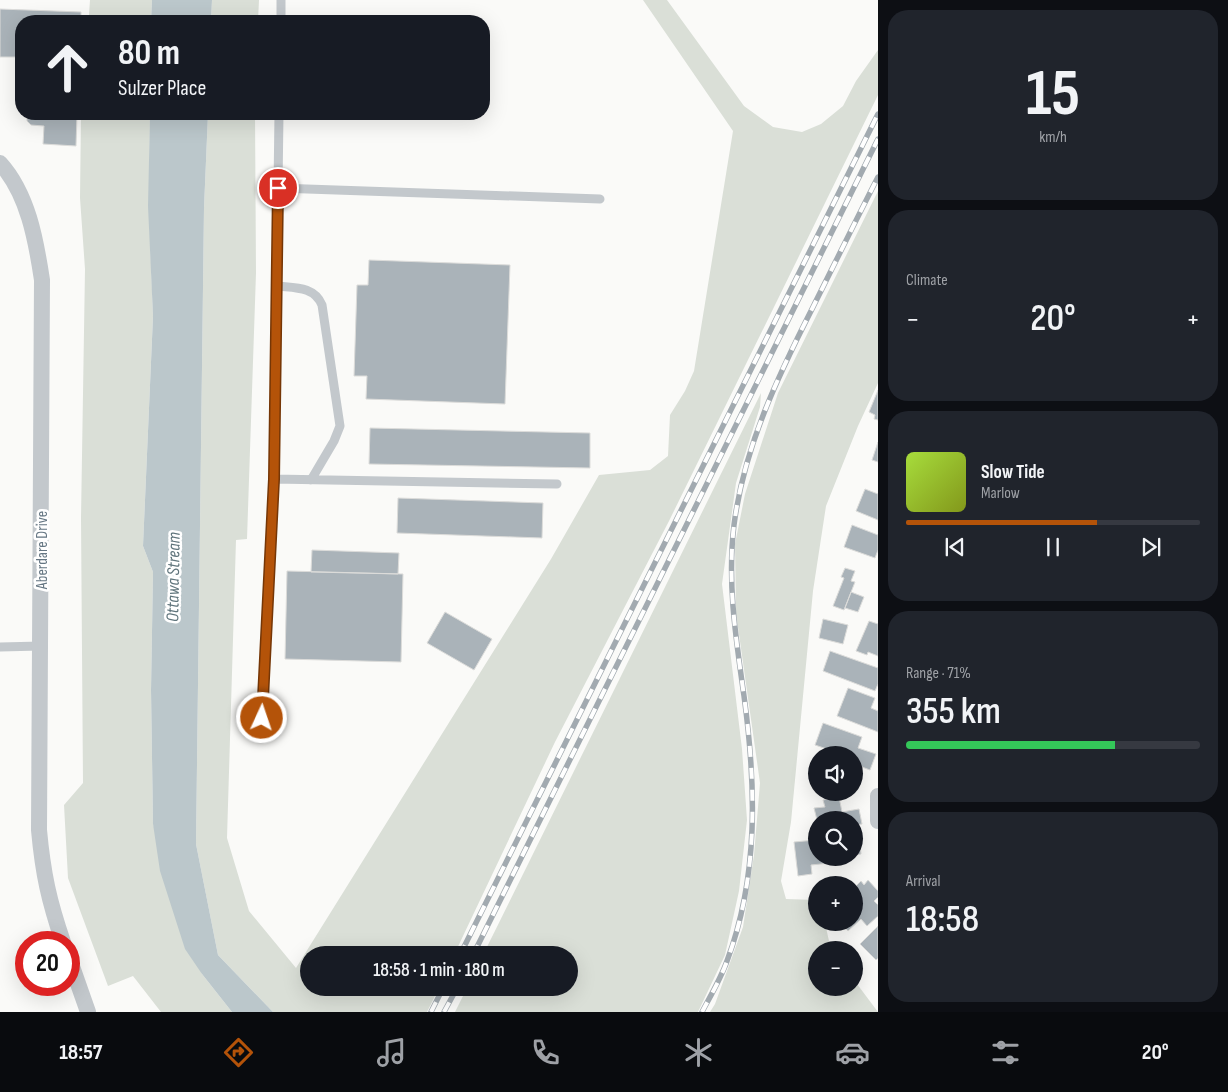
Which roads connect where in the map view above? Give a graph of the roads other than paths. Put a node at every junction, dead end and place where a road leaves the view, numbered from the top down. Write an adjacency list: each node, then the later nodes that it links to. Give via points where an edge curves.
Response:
1 (281, 0): 2 (lane)
2 (281, 15)
3 (279, 120): 5 (lane)
4 (0, 163): 11 (street, Aberdare Drive, via 21,197 33,231 42,280)
5 (278, 188): 6 (lane); 7 (lane)
6 (600, 199)
7 (276, 286): 8 (lane); 9 (lane, via 306,290 319,298 322,305 340,426)
8 (274, 479): 9 (lane); 13 (lane)
9 (311, 480): 10 (lane)
10 (557, 484)
11 (41, 646): 12 (lane); 16 (street, Aberdare Drive, via 40,830 46,890)
12 (0, 647)
13 (262, 718)
14 (878, 796): 15 (street)
15 (878, 821)
16 (59, 931)
17 (80, 989): 18 (street)
18 (88, 1012)

